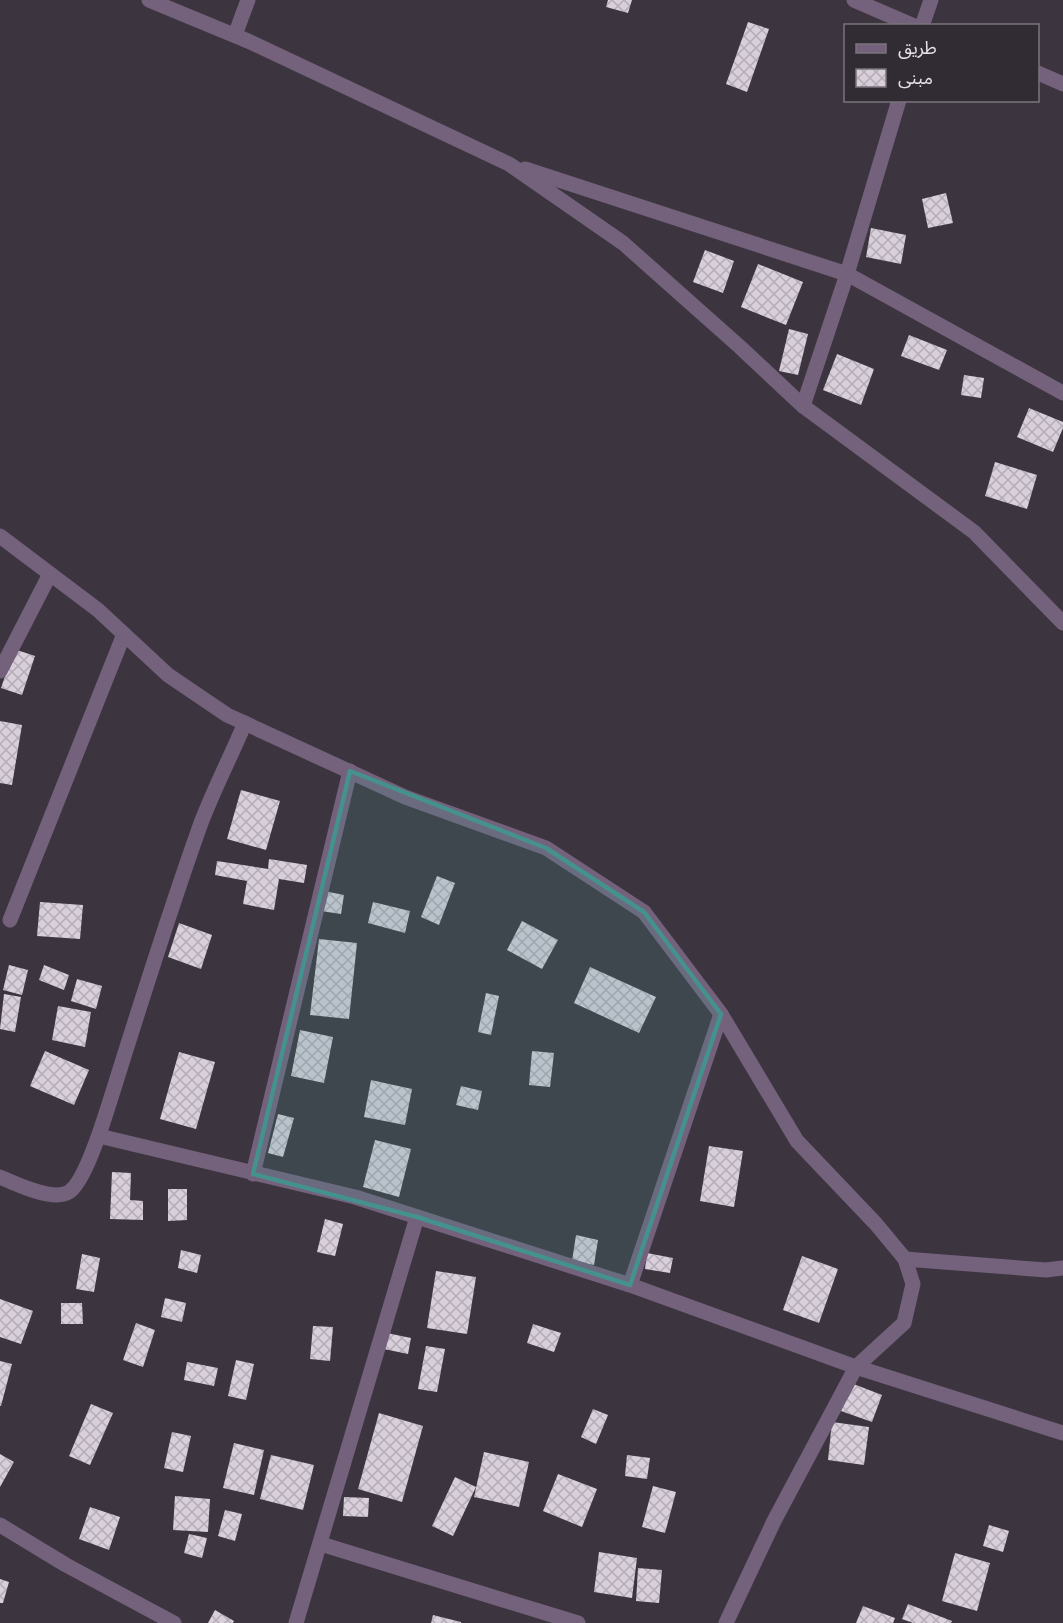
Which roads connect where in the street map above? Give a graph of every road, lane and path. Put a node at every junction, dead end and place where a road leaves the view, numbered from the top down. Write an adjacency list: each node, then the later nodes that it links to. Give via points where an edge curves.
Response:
1 (149, 0): 7 (street)
2 (248, 0): 7 (street)
3 (854, 0): 5 (street)
4 (931, 0): 6 (street)
5 (909, 24)
6 (923, 24)
7 (235, 35): 11 (street)
8 (1039, 73): 9 (street)
9 (1063, 84)
10 (898, 102): 12 (street)
11 (509, 164): 12 (street); 14 (street, via 622,243)
12 (847, 274): 13 (street); 14 (street)
13 (1063, 393)
14 (803, 406): 17 (street, via 974,532)
15 (0, 536): 16 (street)
16 (50, 574): 18 (street); 19 (street)
17 (1063, 623)
18 (124, 634): 20 (street, via 168,675); 22 (street)
19 (0, 671)
20 (245, 723): 21 (street); 24 (street, via 202,822)
21 (350, 771): 23 (street, via 405,797 546,848 644,912); 25 (street)
22 (10, 920)
23 (721, 1014): 28 (street, via 797,1141); 30 (street)
24 (99, 1136): 25 (street); 26 (street, via 75,1187 68,1193 55,1195 23,1188)
25 (253, 1174): 27 (street, via 355,1197)
26 (0, 1177)
27 (417, 1217): 30 (street); 34 (street)
28 (905, 1259): 29 (street); 31 (street, via 913,1284 904,1323)
29 (1063, 1268)
30 (630, 1285): 31 (street)
31 (856, 1367): 32 (street); 38 (street, via 774,1521)
32 (1063, 1432)
33 (0, 1525): 35 (street)
34 (321, 1544): 36 (street); 37 (street)
35 (174, 1623)
36 (296, 1623)
37 (578, 1623)
38 (726, 1623)

